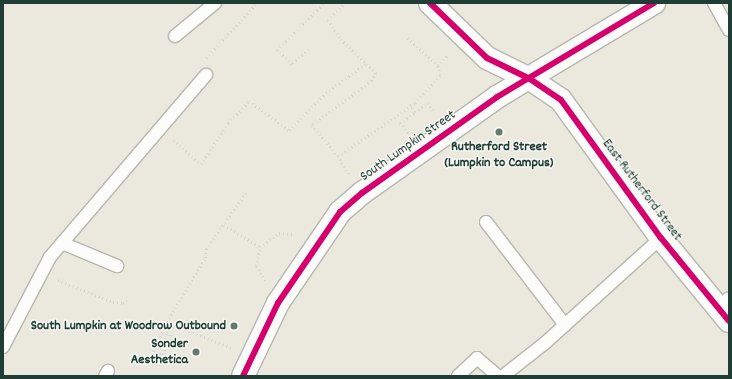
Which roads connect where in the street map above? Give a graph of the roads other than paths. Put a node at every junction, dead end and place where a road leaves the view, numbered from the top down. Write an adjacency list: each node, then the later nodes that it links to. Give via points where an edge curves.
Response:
1 (215, 3): 6 (lane)
2 (430, 3): 8 (main road, East Rutherford Street, via 487,58)
3 (654, 3): 8 (main road, South Lumpkin Street)
4 (714, 3): 5 (lane)
5 (729, 30)
6 (175, 36)
7 (206, 75): 11 (lane)
8 (530, 79): 10 (main road, East Rutherford Street, via 561,100); 16 (main road, South Lumpkin Street, via 498,97 362,193 340,212 278,303)
9 (486, 222): 14 (lane)
10 (662, 238): 13 (main road, East Rutherford Street); 14 (lane)
11 (62, 243): 12 (lane); 15 (lane, via 42,272)
12 (117, 266)
13 (726, 309)
14 (565, 325): 19 (lane)
15 (3, 347)
16 (243, 376)
17 (458, 376): 18 (lane, via 478,358)
18 (498, 376)
19 (504, 376)

